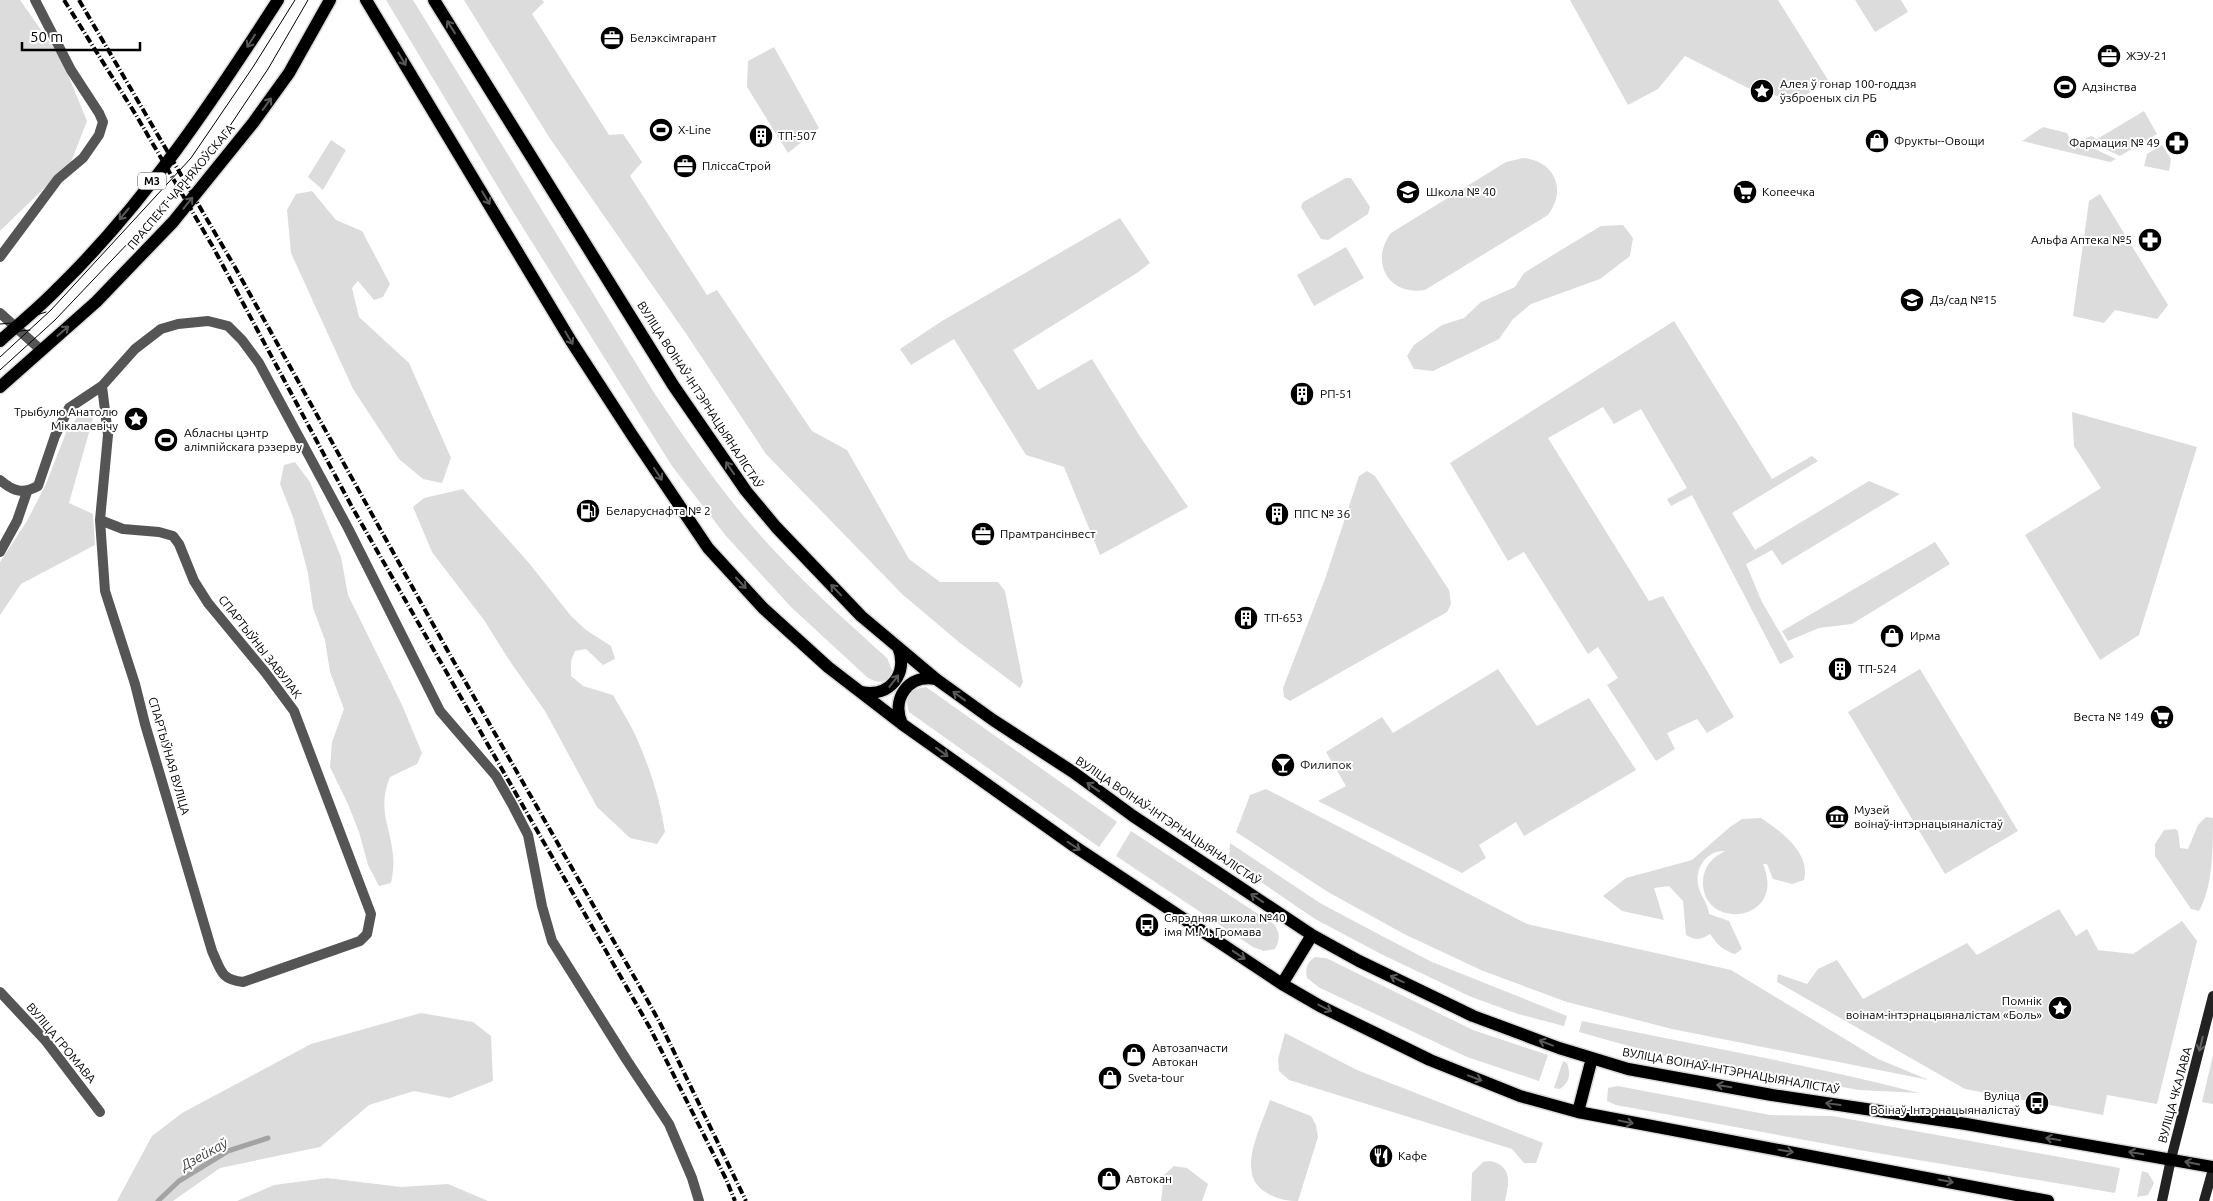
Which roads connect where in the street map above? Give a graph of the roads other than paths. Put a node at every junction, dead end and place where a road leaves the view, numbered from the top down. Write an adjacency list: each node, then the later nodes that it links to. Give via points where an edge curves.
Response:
1 (35, 0): 6 (street, via 102,122 99,135 83,158 58,179)
2 (278, 0): 8 (main road, ПРАСПЕКТ ЧАРНЯХОЎСКАГА / М3, one-way to 8, via 225,83 147,188 60,287)
3 (330, 0): 10 (main road, ПРАСПЕКТ ЧАРНЯХОЎСКАГА, one-way to 3, via 96,302 178,215 289,73)
4 (366, 0): 19 (main road, one-way to 19, via 570,340 708,548 763,608)
5 (434, 0): 17 (main road, ВУЛІЦА ВОІНАЎ-ІНТЭРНАЦЫЯНАЛІСТАЎ, one-way to 5, via 861,616 746,492 673,385)
6 (0, 257)
7 (0, 313): 8 (street)
8 (17, 327): 9 (main road, ПРАСПЕКТ ЧАРНЯХОЎСКАГА / М3); 10 (street)
9 (0, 341)
10 (41, 350): 12 (main road, ПРАСПЕКТ ЧАРНЯХОЎСКАГА)
11 (102, 386): 14 (street, via 69,408 55,436 38,486); 15 (street, СПАРТЫЎНАЯ ВУЛІЦА, via 108,435); 31 (street, via 135,349 161,329 178,324 208,321 228,326 259,362 348,528 440,711 496,776 512,804 528,835 552,941 670,1124)
12 (0, 387)
13 (0, 480): 14 (street)
14 (27, 492): 16 (street, via 18,521)
15 (100, 520): 21 (street, СПАРТЫЎНЫ ЗАВУЛАК, via 123,529 173,536 208,603 294,711 371,914); 21 (street, СПАРТЫЎНАЯ ВУЛІЦА, via 105,591 136,684 144,724 212,951 223,975 243,982 360,941)
16 (0, 552)
17 (898, 647): 18 (main road, ВУЛІЦА ВОІНАЎ-ІНТЭРНАЦЫЯНАЛІСТАЎ); 19 (main road, one-way to 17, via 882,692 894,684 901,670)
18 (936, 679): 20 (main road, via 916,680 905,689 898,702); 22 (main road, ВУЛІЦА ВОІНАЎ-ІНТЭРНАЦЫЯНАЛІСТАЎ, one-way to 18, via 1133,816)
19 (861, 692): 20 (main road)
20 (902, 724): 23 (main road, one-way to 23, via 1074,846)
21 (367, 934)
22 (1312, 934): 23 (main road); 26 (main road, ВУЛІЦА ВОІНАЎ-ІНТЭРНАЦЫЯНАЛІСТАЎ, one-way to 22, via 1474,1016 1359,961)
23 (1282, 984): 28 (main road, one-way to 28, via 1430,1060 1520,1096)
24 (0, 992): 27 (street, ВУЛІЦА ГРОМАВА, via 45,1040)
25 (2213, 996): 29 (main road, ВУЛІЦА ЧКАЛАВА, one-way to 29)
26 (1592, 1058): 28 (main road); 29 (main road, ВУЛІЦА ВОІНАЎ-ІНТЭРНАЦЫЯНАЛІСТАЎ, one-way to 26, via 1882,1110 1772,1095 1628,1069)
27 (100, 1112)
28 (1578, 1112): 32 (main road, one-way to 32)
29 (2171, 1159): 30 (main road, ВУЛІЦА ВОІНАЎ-ІНТЭРНАЦЫЯНАЛІСТАЎ, one-way to 29); 33 (main road, ВУЛІЦА ЧКАЛАВА)
30 (2213, 1168): 34 (main road)
31 (699, 1201)
32 (2048, 1201)
33 (2162, 1201)
34 (2204, 1201)

